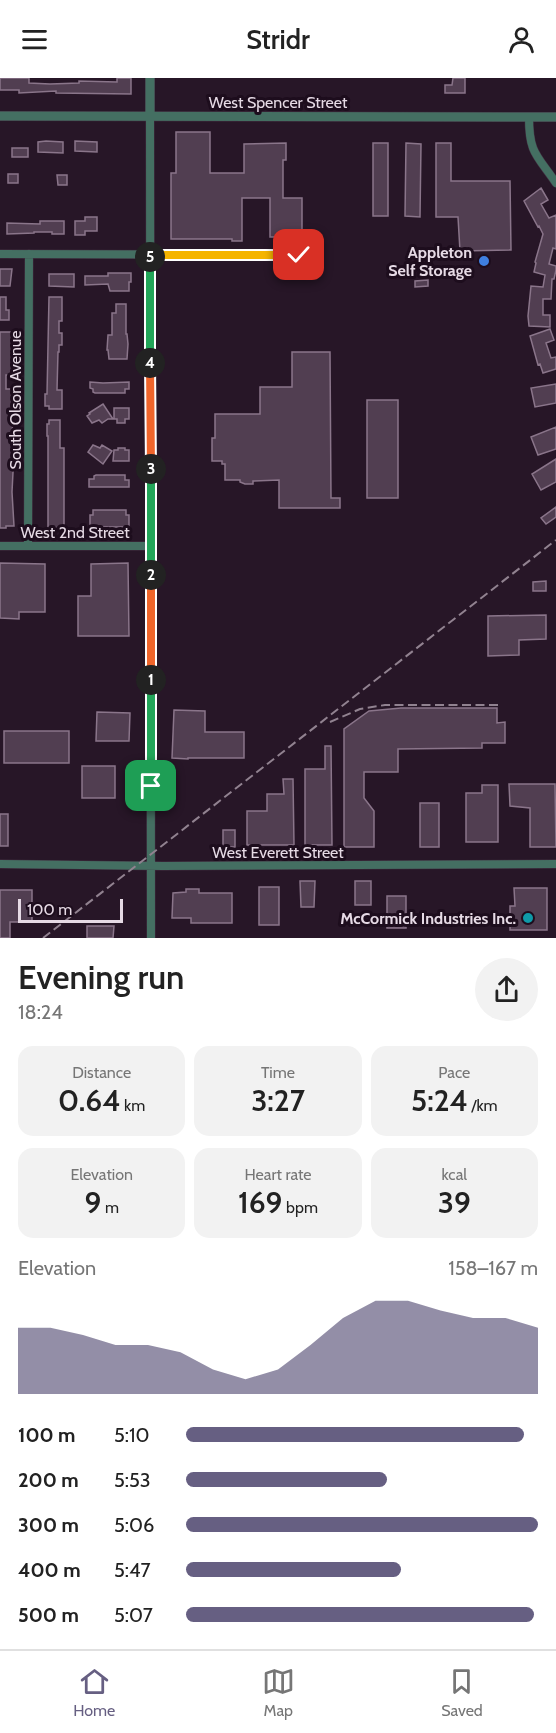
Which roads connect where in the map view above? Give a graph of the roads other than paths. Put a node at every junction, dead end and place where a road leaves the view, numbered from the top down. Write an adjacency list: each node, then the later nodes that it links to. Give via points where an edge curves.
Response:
1 (150, 78): 3 (street)
2 (0, 116): 3 (street, West Spencer Street)
3 (150, 116): 4 (street, West Spencer Street); 9 (street)
4 (529, 117): 5 (street, West Spencer Street); 6 (street, via 530,144)
5 (556, 117)
6 (556, 183)
7 (0, 254): 8 (street)
8 (29, 254): 9 (street); 12 (street, South Olson Avenue)
9 (150, 255): 10 (street); 13 (street)
10 (299, 255)
11 (0, 546): 12 (street, West 2nd Street)
12 (28, 546): 13 (street, West 2nd Street)
13 (151, 546): 16 (street)
14 (0, 864): 16 (street, West Everett Street)
15 (556, 864): 16 (street, West Everett Street)
16 (151, 866): 17 (street)
17 (151, 938)

